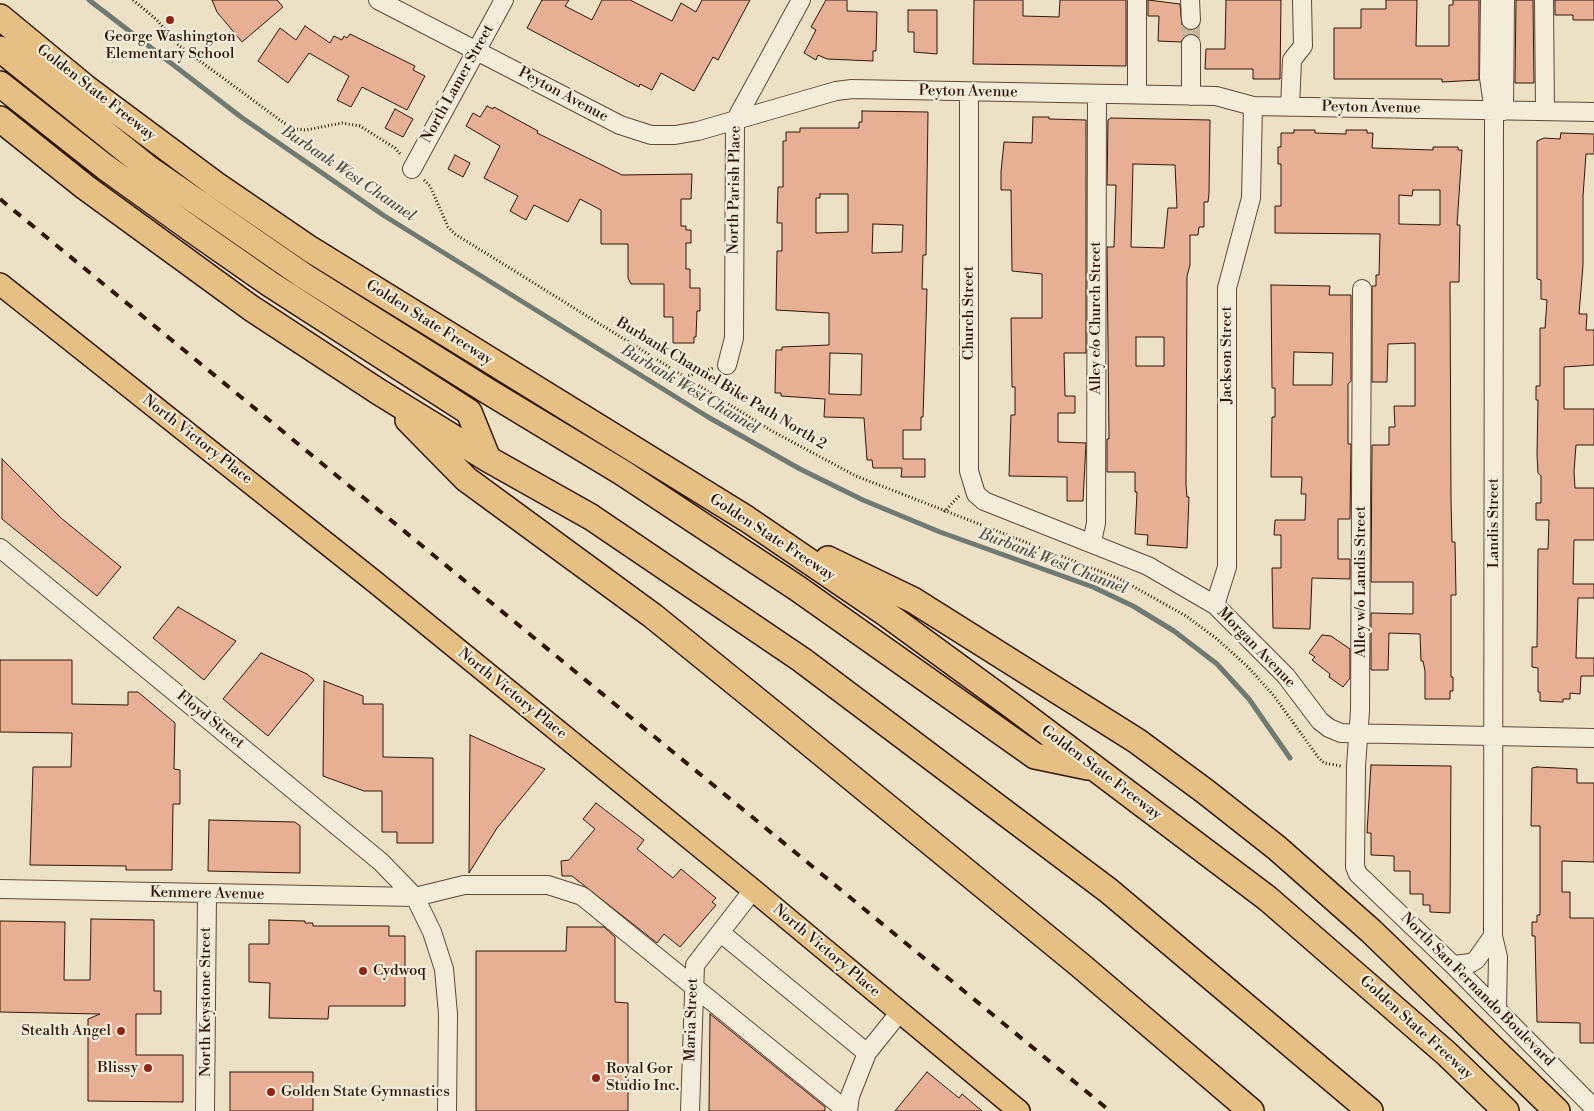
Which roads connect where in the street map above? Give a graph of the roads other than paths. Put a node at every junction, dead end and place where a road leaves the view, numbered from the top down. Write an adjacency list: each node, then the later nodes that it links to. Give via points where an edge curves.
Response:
1 (378, 0): 14 (street, Peyton Avenue)
2 (504, 0): 14 (street, North Lamer Street)
3 (801, 0): 26 (street, North Parish Place)
4 (1138, 0): 18 (street)
5 (1190, 0): 11 (street)
6 (1302, 0): 21 (street, via 1302,46 1292,60)
7 (1490, 0): 22 (street, via 1489,78)
8 (1505, 0): 22 (street)
9 (1544, 0): 23 (street)
10 (0, 17): 34 (highway, Golden State Freeway, via 94,94 215,184 310,249)
11 (1191, 20)
12 (1191, 44): 19 (street)
13 (0, 49): 41 (highway, via 148,168 304,276 622,473 797,588 1035,756)
14 (477, 50): 26 (street, Peyton Avenue, via 620,125 651,135 675,135); 27 (street, North Lamer Street)
15 (0, 84): 32 (highway, via 105,167 194,231 285,294 469,412)
16 (969, 92): 17 (street, Peyton Avenue); 26 (street, Peyton Avenue, via 852,89); 33 (street, Church Street, via 968,472 972,488 984,501)
17 (1097, 94): 18 (street, Peyton Avenue); 35 (street, Alley e/o Church Street, via 1096,523)
18 (1137, 94): 19 (street, Peyton Avenue)
19 (1191, 96): 20 (street, Peyton Avenue, via 1216,96)
20 (1253, 106): 21 (street, Peyton Avenue); 37 (street, Jackson Street, via 1252,198 1227,288 1227,567)
21 (1290, 107): 22 (street, Peyton Avenue)
22 (1499, 111): 23 (street, Peyton Avenue); 39 (street, Landis Street)
23 (1545, 111): 24 (street, Peyton Avenue)
24 (1594, 112)
25 (0, 120): 31 (highway, via 85,187 251,308)
26 (736, 121): 30 (street, North Parish Place, via 734,338)
27 (412, 169)
28 (0, 284): 44 (main road, North Victory Place, via 375,582)
29 (1362, 289): 38 (street, Alley w/o Landis Street)
30 (727, 366)
31 (379, 392): 32 (highway); 60 (highway, via 466,479 653,616 1080,965)
32 (488, 458): 61 (highway, via 592,518 802,660 1109,891)
33 (1010, 511): 35 (street, Morgan Avenue)
34 (747, 519): 41 (highway, Golden State Freeway, via 885,613); 63 (highway, via 913,600 1137,741 1276,848 1371,931)
35 (1092, 542): 37 (street, Morgan Avenue, via 1148,566)
36 (0, 548): 46 (street, Floyd Street, via 381,862)
37 (1215, 605): 38 (street, Morgan Avenue, via 1286,676 1325,724 1340,733)
38 (1358, 733): 39 (street, Morgan Avenue); 42 (street, Alley w/o Landis Street, via 1355,867)
39 (1494, 736): 40 (street, Morgan Avenue); 48 (street, Landis Street)
40 (1594, 738)
41 (1095, 769): 62 (highway, Golden State Freeway, via 1266,898 1448,1054)
42 (1358, 874): 49 (street, North San Fernando Boulevard)
43 (0, 890): 45 (street, Kenmere Avenue)
44 (753, 890): 47 (street, Maria Street); 52 (main road, North Victory Place)
45 (207, 894): 46 (street, Kenmere Avenue); 55 (street, North Keystone Street)
46 (415, 897): 50 (street, Kenmere Avenue, via 464,885 548,885 582,896); 56 (street, Floyd Street, via 432,932 446,979)
47 (721, 933): 50 (street, Maria Street, via 695,966); 53 (street)
48 (1493, 936): 49 (street, via 1476,960); 51 (street, Landis Street, via 1498,957)
49 (1452, 965): 51 (street, North San Fernando Boulevard)
50 (693, 984): 57 (street, Maria Street); 58 (street, Kenmere Avenue)
51 (1497, 1009): 54 (street, North San Fernando Boulevard)
52 (900, 1013): 53 (street); 59 (main road, North Victory Place)
53 (867, 1053): 58 (street, via 850,1096)
54 (1594, 1108)
55 (205, 1111)
56 (447, 1111)
57 (690, 1111)
58 (848, 1111)
59 (1019, 1111)
60 (1251, 1111)
61 (1370, 1111)
62 (1506, 1111)
63 (1557, 1111)

